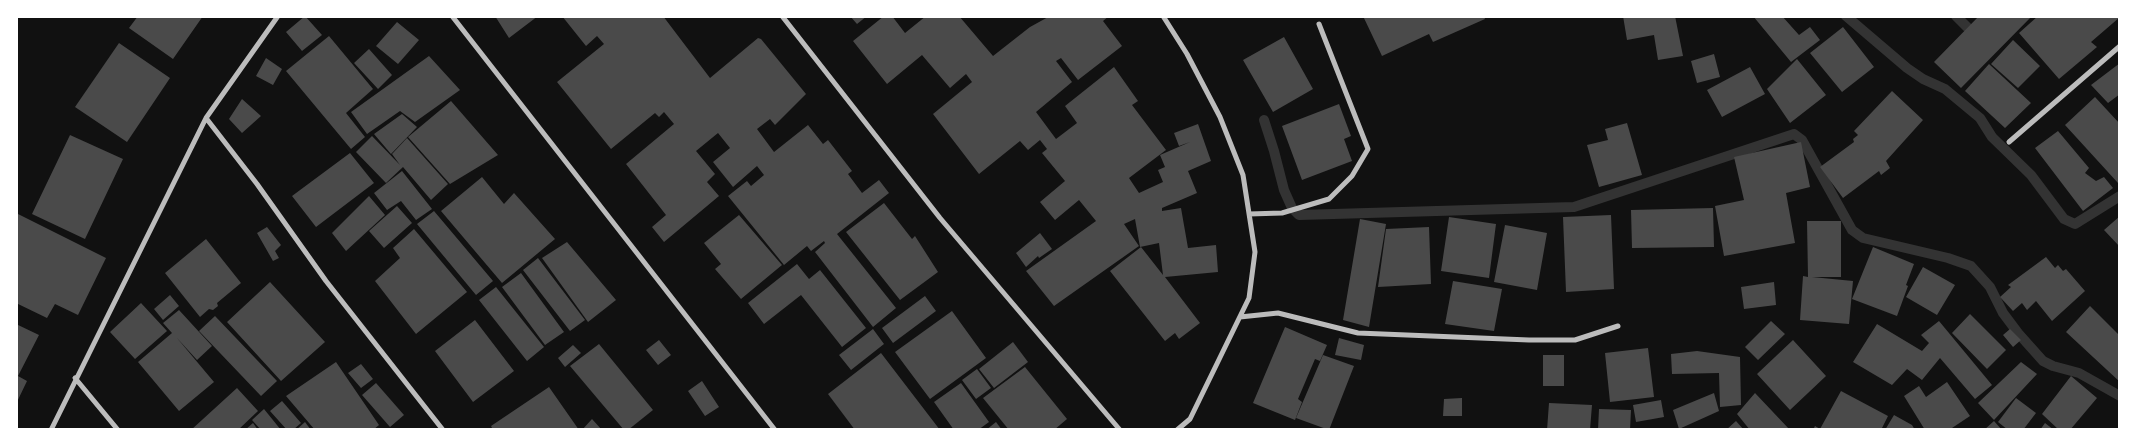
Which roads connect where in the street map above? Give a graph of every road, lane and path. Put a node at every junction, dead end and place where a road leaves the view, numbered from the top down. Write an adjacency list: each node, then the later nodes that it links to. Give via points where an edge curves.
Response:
1 (278, 16): 7 (street)
2 (452, 16): 16 (street)
3 (782, 16): 17 (street, via 940,218)
4 (1163, 16): 9 (street, via 1220,117 1243,175)
5 (1319, 24): 9 (street, via 1368,149 1352,176 1329,199 1282,213)
6 (2120, 46): 8 (street)
7 (206, 118): 12 (street); 15 (street, via 326,281)
8 (2009, 142)
9 (1249, 214): 10 (street, via 1255,252 1249,298)
10 (1240, 317): 11 (street, via 1278,313 1358,333 1529,340 1575,340); 18 (street, via 1190,419)
11 (1618, 326)
12 (76, 378): 13 (street); 14 (street)
13 (51, 430)
14 (118, 430)
15 (443, 430)
16 (775, 430)
17 (1120, 430)
18 (1177, 430)

